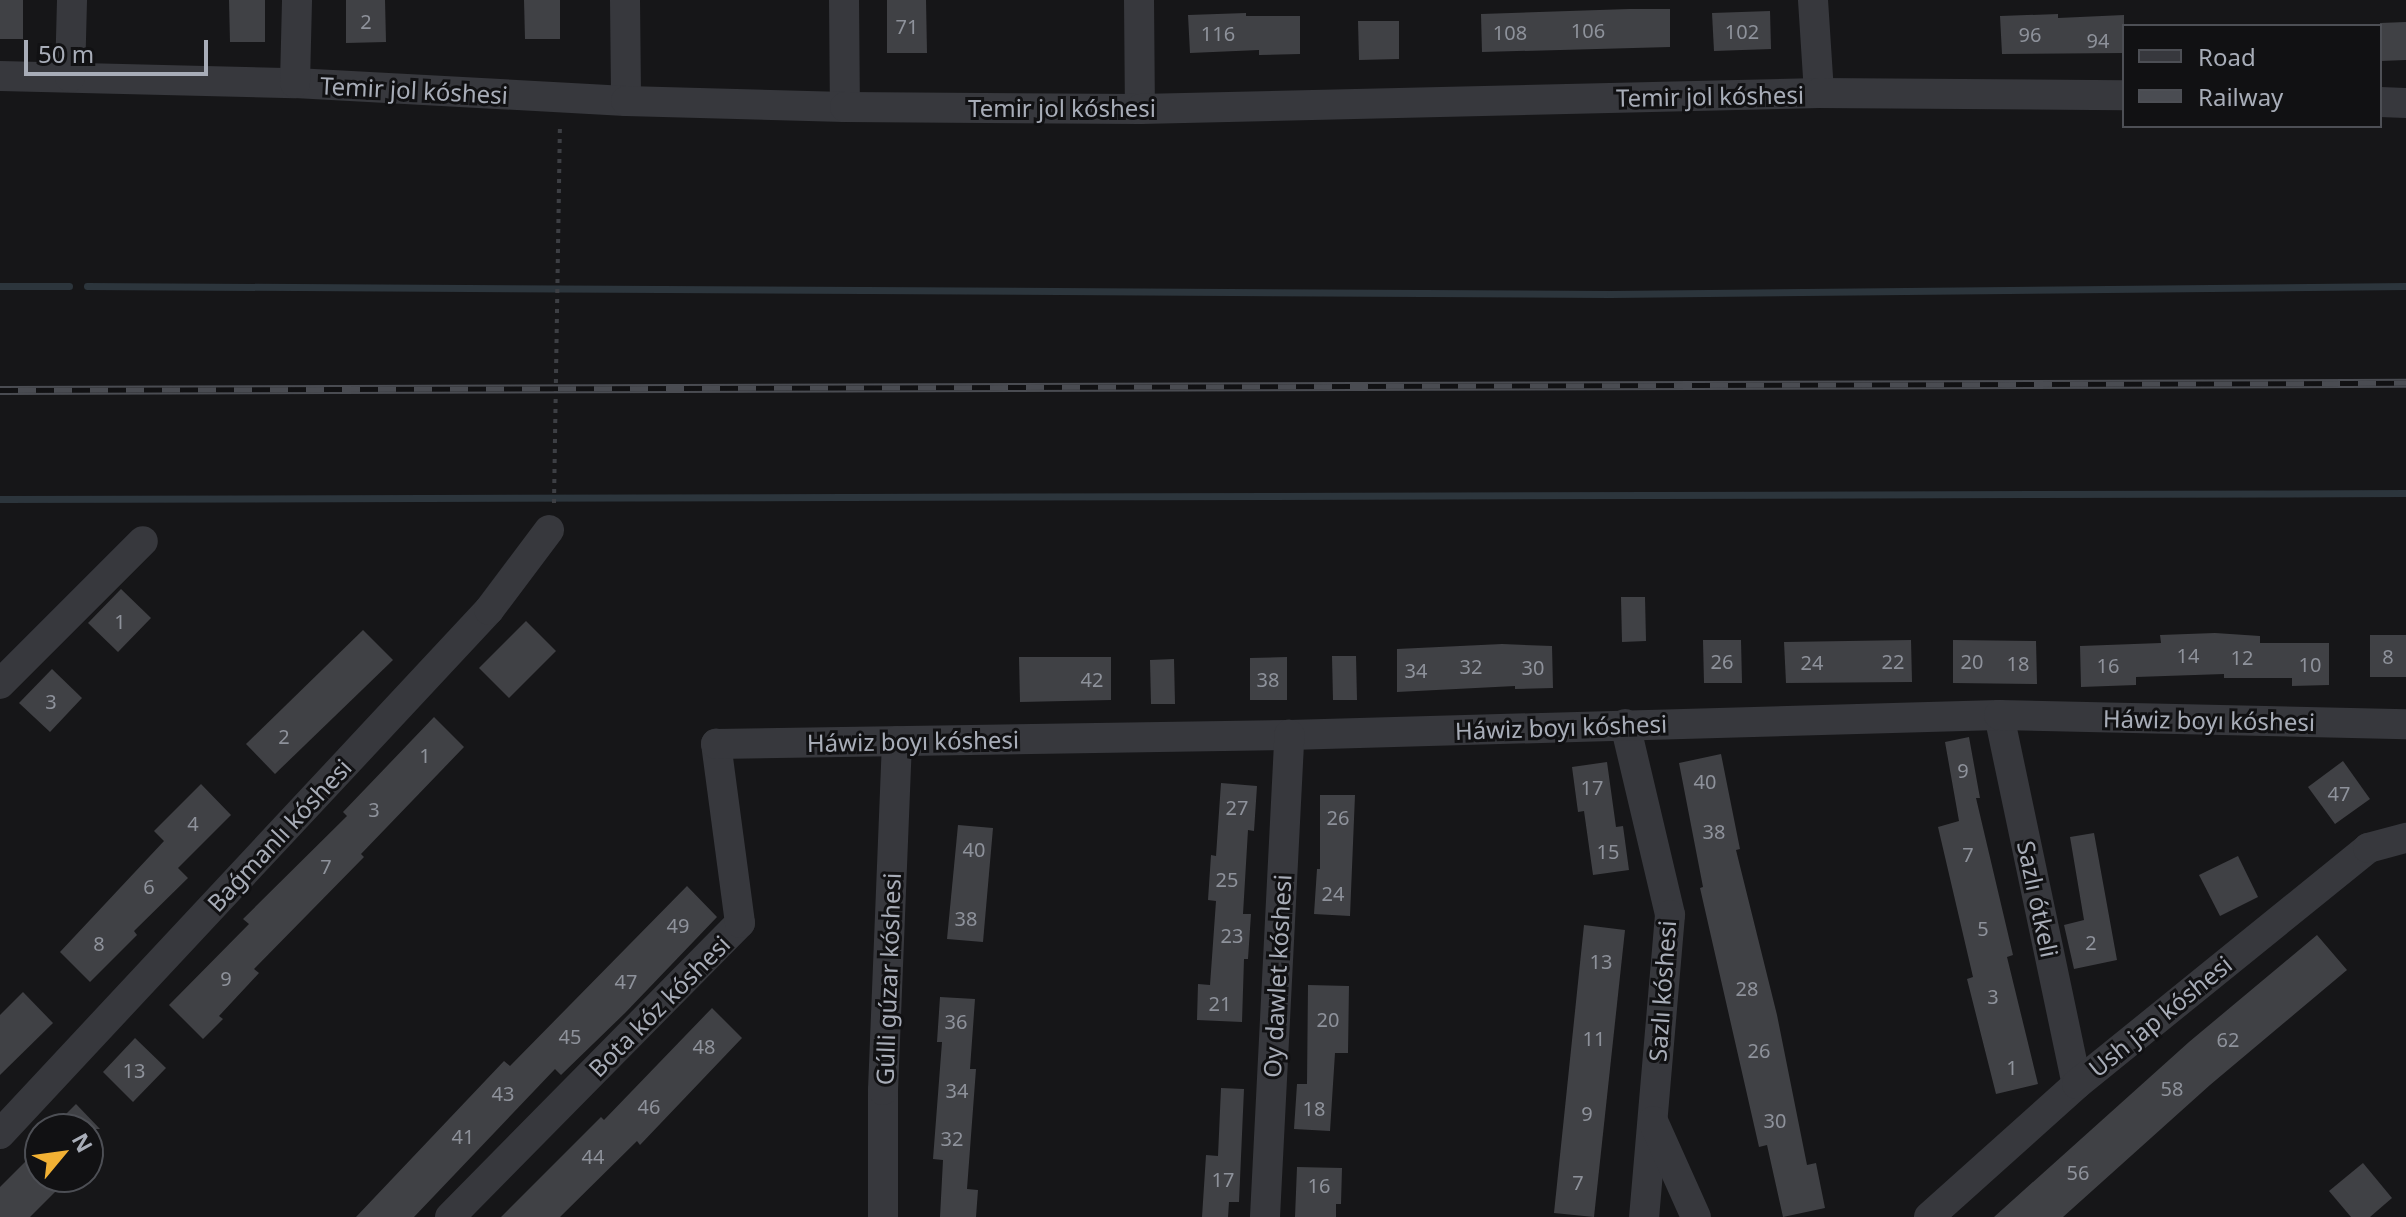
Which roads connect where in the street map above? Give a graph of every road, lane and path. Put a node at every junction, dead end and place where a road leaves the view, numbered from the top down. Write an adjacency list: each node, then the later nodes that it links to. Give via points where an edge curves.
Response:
1 (72, 0): 8 (street)
2 (297, 0): 9 (street)
3 (625, 0): 13 (street)
4 (844, 0): 16 (street)
5 (1139, 0): 17 (street)
6 (1813, 0): 10 (street)
7 (0, 76): 8 (street, Temir jol kóshesi)
8 (70, 77): 9 (street, Temir jol kóshesi)
9 (295, 83): 12 (street, Temir jol kóshesi)
10 (1819, 93): 11 (street, Temir jol kóshesi); 17 (street, Temir jol kóshesi)
11 (2122, 95)
12 (561, 97): 13 (street, Temir jol kóshesi); 18 (path)
13 (626, 101): 16 (street, Temir jol kóshesi)
14 (2382, 102): 15 (street)
15 (2406, 103)
16 (845, 107): 17 (street, Temir jol kóshesi)
17 (1140, 109)
18 (549, 530): 30 (street, Baǵmanlı kóshesi, via 489,610)
19 (143, 541): 20 (street)
20 (0, 684)
21 (1999, 715): 22 (street, Háwiz boyı kóshesi); 23 (street, Háwiz boyı kóshesi); 28 (street, Sazlı ótkeli)
22 (1625, 724): 24 (street, Háwiz boyı kóshesi); 29 (street, Sazlı kóshesi, via 1670,915)
23 (2406, 724)
24 (1289, 735): 25 (street, Háwiz boyı kóshesi); 33 (street, Oy dawlet kóshesi)
25 (897, 741): 26 (street, Háwiz boyı kóshesi); 32 (street, Gúlli gúzar kóshesi)
26 (716, 744): 31 (street, Bota kóz kóshesi, via 740,923)
27 (2406, 838): 28 (street, Ush jap kóshesi, via 2368,848)
28 (2077, 1084): 36 (street, Ush jap kóshesi)
29 (1652, 1120): 34 (street, Sazlı kóshesi); 35 (street, Sazlı kóshesi)
30 (0, 1134)
31 (450, 1217)
32 (883, 1217)
33 (1265, 1217)
34 (1644, 1217)
35 (1696, 1217)
36 (1929, 1217)

